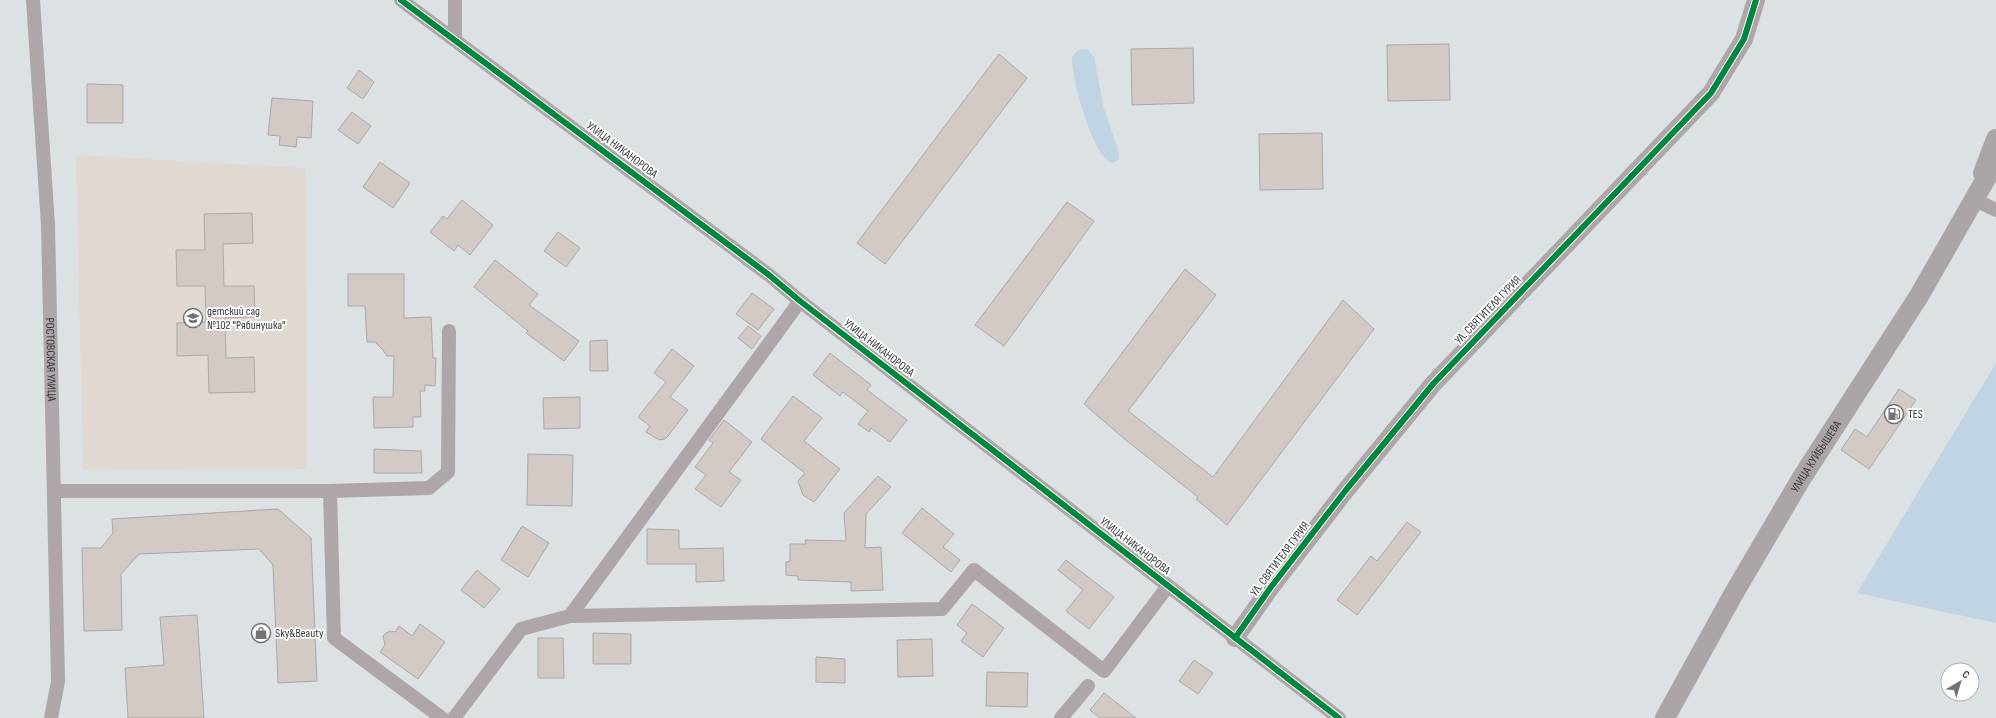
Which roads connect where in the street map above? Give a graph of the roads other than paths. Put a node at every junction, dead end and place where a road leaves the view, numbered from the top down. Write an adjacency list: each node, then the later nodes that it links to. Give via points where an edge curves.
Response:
1 (33, 0): 12 (street, РОСТОВСКАЯ УЛИЦА, via 48,225)
2 (402, 0): 5 (street, УЛИЦА НИКАНОРОВА)
3 (455, 0): 5 (street)
4 (1756, 0): 16 (street, УЛ. СВЯТИТЕЛЯ ГУРИЯ, via 1744,39 1711,93 1433,384 1346,490)
5 (455, 40): 10 (street, УЛИЦА НИКАНОРОВА, via 664,195)
6 (1996, 139): 8 (main road)
7 (1996, 162): 8 (main road)
8 (1973, 199): 9 (street); 23 (main road, УЛИЦА КУЙБЫШЕВА, via 1919,296 1801,479)
9 (1996, 210)
10 (800, 301): 14 (street, УЛИЦА НИКАНОРОВА); 15 (street)
11 (448, 331): 13 (street, via 448,472 429,488)
12 (54, 491): 13 (street); 18 (street, РОСТОВСКАЯ УЛИЦА, via 58,681)
13 (330, 491): 19 (street, via 334,638)
14 (1168, 586): 15 (street, via 1104,671 974,570 942,609); 16 (street, УЛИЦА НИКАНОРОВА)
15 (570, 616): 20 (street, via 521,629)
16 (1235, 638): 22 (street, УЛИЦА НИКАНОРОВА)
17 (1088, 686): 21 (street)
18 (51, 718)
19 (442, 718)
20 (454, 718)
21 (1061, 718)
22 (1339, 718)
23 (1665, 718)

